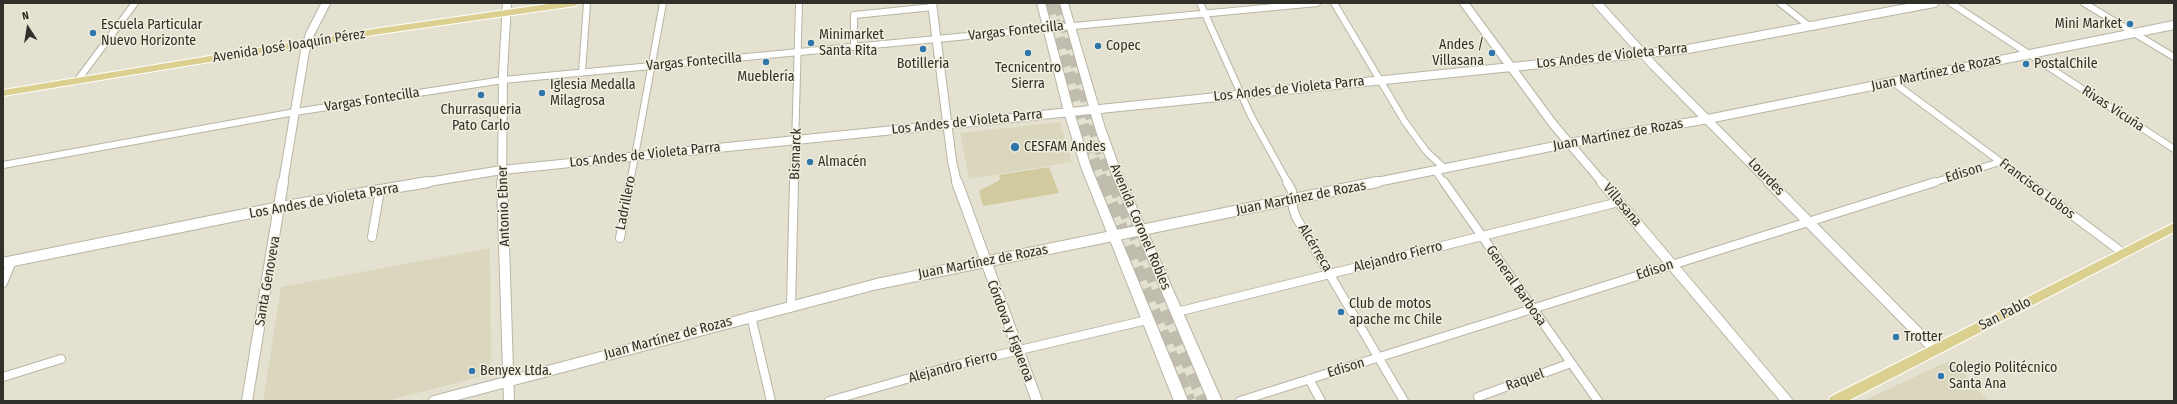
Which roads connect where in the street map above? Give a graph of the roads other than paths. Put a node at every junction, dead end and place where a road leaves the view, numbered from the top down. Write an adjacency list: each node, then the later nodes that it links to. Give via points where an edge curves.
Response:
1 (135, 3): 38 (street)
2 (326, 3): 27 (street, Santa Genoveva)
3 (575, 3): 19 (main road, Avenida José Joaquín Pérez)
4 (587, 3): 35 (street)
5 (664, 3): 33 (street, Ladrillero)
6 (799, 3): 29 (street, Bismarck)
7 (1041, 3): 24 (main road, Avenida Coronel Robles)
8 (1064, 3): 22 (main road, Avenida Coronel Robles)
9 (1200, 3): 20 (street, Alcérreca)
10 (1317, 3): 20 (street, Vargas Fontecilla)
11 (1334, 3): 37 (street, General Barbosa)
12 (1464, 3): 34 (street, Villasana)
13 (1597, 3): 30 (street, Lourdes)
14 (1780, 3): 23 (street)
15 (1934, 3): 23 (street, Los Andes de Violeta Parra)
16 (1951, 3): 31 (street, Rivas Vicuña)
17 (2084, 3): 25 (street)
18 (932, 5): 26 (street, Córdova y Figueroa); 28 (street, via 856,14 853,17)
19 (506, 7): 27 (main road, Avenida José Joaquín Pérez); 36 (street, Antonio Ebner)
20 (1204, 14): 22 (street, Vargas Fontecilla); 41 (street, Alcérreca)
21 (2174, 25): 25 (street, Juan Martínez de Rozas)
22 (1071, 26): 24 (street, Vargas Fontecilla); 42 (main road, Avenida Coronel Robles)
23 (1809, 26): 30 (street, Los Andes de Violeta Parra, via 1700,47)
24 (1048, 28): 26 (street, Vargas Fontecilla); 44 (main road, Avenida Coronel Robles)
25 (2134, 33): 31 (street, Juan Martínez de Rozas); 32 (street)
26 (937, 39): 28 (street, Vargas Fontecilla); 46 (street, Córdova y Figueroa)
27 (307, 42): 38 (main road, Avenida José Joaquín Pérez); 43 (street, Santa Genoveva)
28 (854, 47): 29 (street, Vargas Fontecilla)
29 (799, 52): 33 (street, Vargas Fontecilla); 47 (street, Bismarck)
30 (1642, 53): 34 (street, Los Andes de Violeta Parra); 45 (street, Lourdes)
31 (2029, 54): 39 (street, Juan Martínez de Rozas); 49 (street, Rivas Vicuña)
32 (2174, 57)
33 (652, 66): 35 (street, Vargas Fontecilla); 50 (street, Ladrillero)
34 (1510, 66): 37 (street, Los Andes de Violeta Parra); 48 (street, Villasana)
35 (582, 72): 36 (street, Vargas Fontecilla)
36 (503, 80): 43 (street, Vargas Fontecilla); 54 (street, Antonio Ebner)
37 (1380, 80): 41 (street, Los Andes de Violeta Parra); 53 (street, General Barbosa, via 1413,134)
38 (77, 81): 40 (main road, Avenida José Joaquín Pérez)
39 (1893, 82): 45 (street, Juan Martínez de Rozas); 51 (street, Francisco Lobos)
40 (3, 93)
41 (1241, 94): 42 (street, Los Andes de Violeta Parra); 56 (street, Alcérreca, via 1292,191)
42 (1094, 109): 44 (street, Los Andes de Violeta Parra); 61 (main road, Avenida Coronel Robles, via 1116,172)
43 (295, 112): 52 (street, Vargas Fontecilla); 58 (street, Santa Genoveva)
44 (1069, 112): 46 (street, Los Andes de Violeta Parra); 62 (main road, Avenida Coronel Robles, via 1086,167)
45 (1708, 119): 48 (street, Juan Martínez de Rozas); 59 (street, Lourdes)
46 (948, 124): 47 (street, Los Andes de Violeta Parra); 68 (street, Córdova y Figueroa, via 958,187)
47 (796, 140): 50 (street, Los Andes de Violeta Parra); 72 (street, Bismarck)
48 (1570, 143): 53 (street, Juan Martínez de Rozas); 57 (street, Villasana)
49 (2174, 149)
50 (635, 156): 54 (street, Los Andes de Violeta Parra); 65 (street, Ladrillero)
51 (2000, 162): 59 (street, Edison); 66 (street, Francisco Lobos)
52 (3, 166)
53 (1440, 169): 56 (street, Juan Martínez de Rozas); 63 (street, General Barbosa)
54 (502, 170): 55 (street, Los Andes de Violeta Parra); 84 (street, Antonio Ebner)
55 (380, 190): 58 (street, Los Andes de Violeta Parra); 64 (street)
56 (1293, 199): 61 (street, Juan Martínez de Rozas); 70 (street, Alcérreca, via 1296,217)
57 (1619, 202): 63 (street, Alejandro Fierro); 69 (street, Villasana)
58 (280, 208): 67 (street, Los Andes de Violeta Parra); 86 (street, Santa Genoveva)
59 (1809, 221): 69 (street, Edison); 78 (street, Lourdes)
60 (2174, 227): 66 (main road, San Pablo)
61 (1141, 230): 62 (street, Juan Martínez de Rozas); 74 (main road, Avenida Coronel Robles)
62 (1114, 236): 68 (street, Juan Martínez de Rozas); 76 (main road, Avenida Coronel Robles)
63 (1482, 236): 70 (street, Alejandro Fierro); 73 (street, General Barbosa)
64 (372, 237)
65 (620, 238)
66 (2123, 253): 78 (main road, San Pablo)
67 (7, 262): 71 (street)
68 (984, 262): 72 (street, Juan Martínez de Rozas); 77 (street, Córdova y Figueroa)
69 (1672, 264): 73 (street, Edison); 98 (street, Villasana)
70 (1330, 274): 74 (street, Alejandro Fierro); 79 (street, Alcérreca)
71 (3, 283)
72 (791, 305): 75 (street, Juan Martínez de Rozas)
73 (1533, 308): 79 (street, Edison); 81 (street, General Barbosa)
74 (1177, 312): 93 (main road, Avenida Coronel Robles)
75 (751, 316): 84 (street, Juan Martínez de Rozas); 89 (street)
76 (1147, 320): 77 (street, Alejandro Fierro); 92 (main road, Avenida Coronel Robles)
77 (1017, 350): 90 (street, Alejandro Fierro); 91 (street, Córdova y Figueroa)
78 (1935, 350): 99 (main road, San Pablo)
79 (1379, 357): 83 (street, Edison); 96 (street, Alcérreca)
80 (61, 359): 82 (street)
81 (1571, 363): 85 (street, Raquel); 97 (street, General Barbosa)
82 (3, 377)
83 (1309, 379): 94 (street, Edison); 95 (street, Edison)
84 (508, 382): 87 (street, Juan Martínez de Rozas); 88 (street, Antonio Ebner)
85 (1478, 397)
86 (247, 401)
87 (434, 401)
88 (509, 401)
89 (771, 401)
90 (830, 401)
91 (1037, 401)
92 (1181, 401)
93 (1215, 401)
94 (1240, 401)
95 (1321, 401)
96 (1404, 401)
97 (1598, 401)
98 (1787, 401)
99 (1835, 401)

